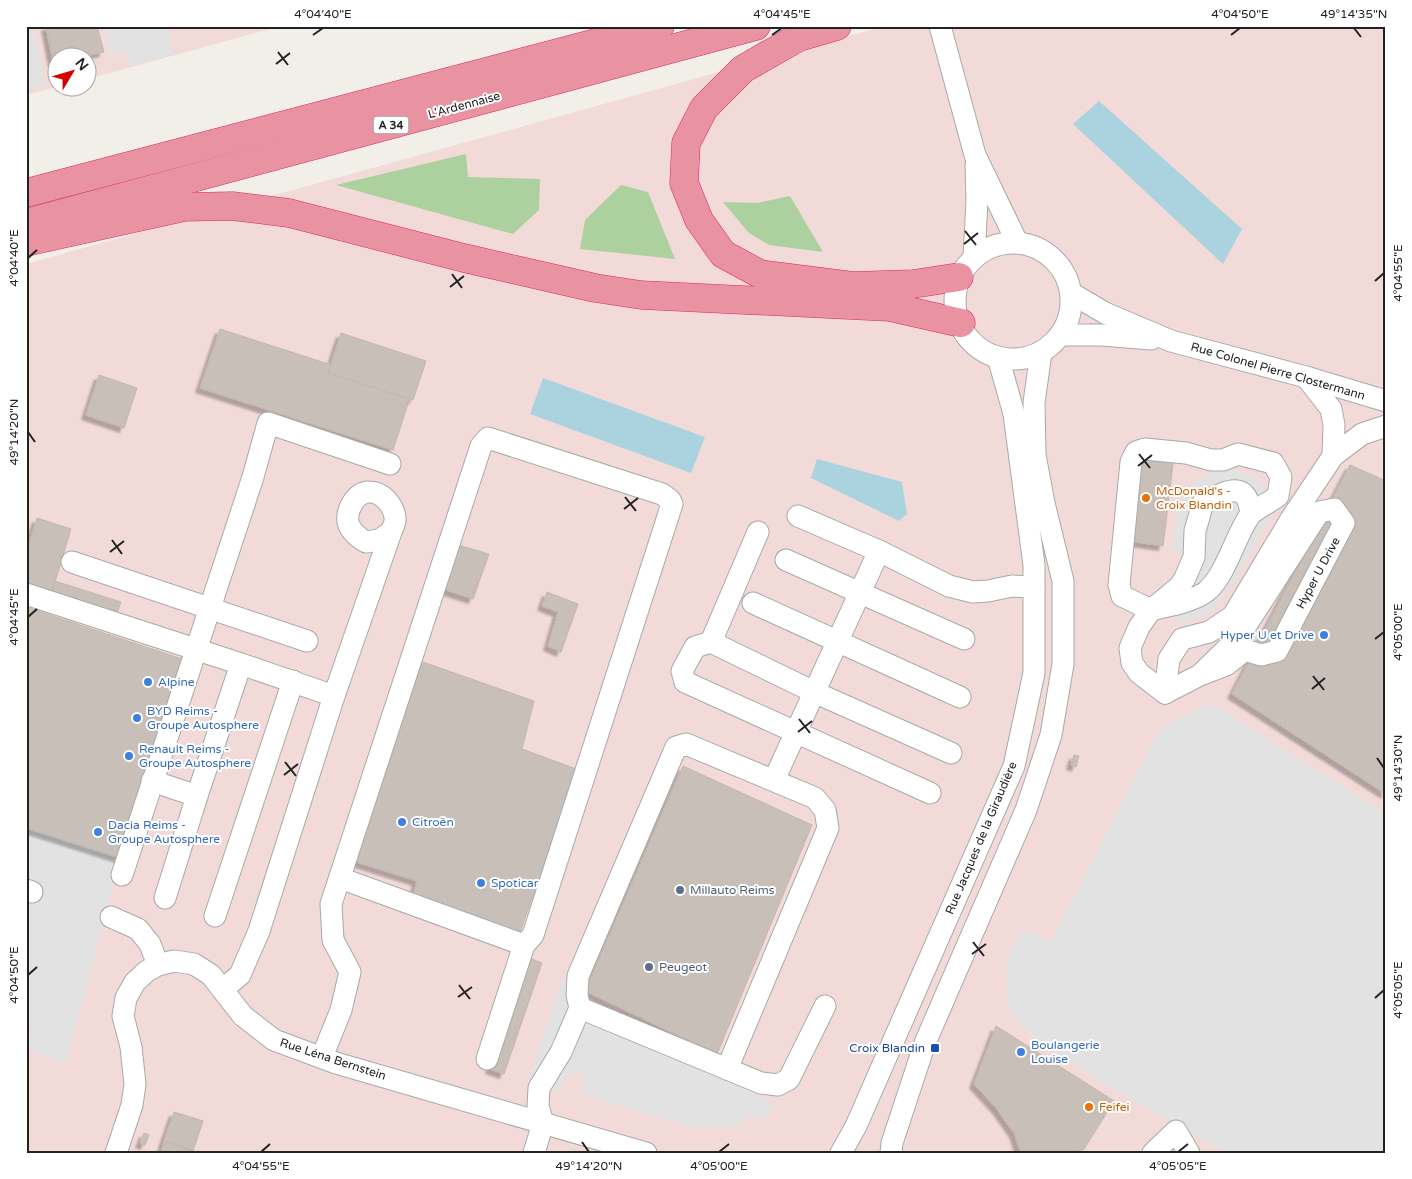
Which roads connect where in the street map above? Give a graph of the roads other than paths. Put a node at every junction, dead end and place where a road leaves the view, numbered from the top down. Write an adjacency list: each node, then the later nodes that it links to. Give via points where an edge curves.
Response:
1 (660, 26): 6 (highway, A 34)
2 (756, 26): 7 (highway, L'Ardennaise / A 34)
3 (837, 26): 10 (highway, via 799,37 743,69 704,108 686,144 684,183 699,220 723,254 760,274 853,286 913,284)
4 (940, 26): 5 (street)
5 (975, 155): 9 (street); 10 (street, via 977,201)
6 (26, 193)
7 (26, 223)
8 (26, 242): 12 (highway, via 184,207 232,206 289,213 595,288 641,295 890,307)
9 (1017, 242): 10 (street, via 993,244); 11 (street, via 1039,247 1057,262 1070,282)
10 (967, 267): 12 (street, via 954,297)
11 (1071, 293): 13 (street, via 1067,326); 14 (street, Rue Colonel Pierre Clostermann, via 1105,313)
12 (961, 323): 16 (street, via 970,340 988,354)
13 (1060, 335): 14 (street, Rue Colonel Pierre Clostermann); 15 (street)
14 (1171, 341): 17 (street, Rue Colonel Pierre Clostermann)
15 (1041, 352): 16 (street, via 1030,359); 71 (street, via 1034,403 1035,455 1063,581 1063,664 1052,735 1026,810 925,1043)
16 (998, 357): 29 (street, Rue Jacques de la Giraudière, via 1014,414 1034,565)
17 (1306, 377): 18 (street, Rue Colonel Pierre Clostermann); 20 (street, via 1331,410)
18 (1386, 401)
19 (1386, 426): 20 (street, via 1362,434)
20 (1333, 456): 44 (street, via 1233,616 1209,632 1182,640 1169,659)
21 (390, 464): 33 (street, via 268,424)
22 (1251, 513): 34 (street, via 1209,590 1194,598); 34 (street, via 1249,500 1240,492 1226,491 1203,503 1195,531 1194,557 1185,578); 34 (street, via 1278,496 1281,477 1273,463 1238,454 1224,460 1211,460 1186,453 1145,449 1136,452 1131,462 1119,585 1122,596)
23 (798, 516): 26 (street)
24 (391, 532): 45 (street)
25 (758, 532): 38 (street)
26 (879, 551): 29 (street, via 949,586 973,592 1012,586); 30 (street)
27 (786, 560): 30 (street)
28 (72, 562): 33 (street)
29 (1034, 587): 70 (street, Rue Jacques de la Giraudière, via 1034,673 1014,766 856,1126)
30 (860, 593): 35 (street); 37 (street)
31 (26, 594): 39 (street)
32 (752, 603): 37 (street)
33 (209, 608): 36 (street); 39 (street)
34 (1151, 610): 44 (street, via 1130,648 1132,663 1139,673)
35 (964, 640)
36 (307, 641)
37 (838, 641): 43 (street); 46 (street)
38 (711, 642): 43 (street); 47 (street, via 695,647 682,672 684,682)
39 (196, 648): 40 (street); 50 (street)
40 (241, 664): 42 (street); 52 (street)
41 (1200, 675): 41 (street, Hyper U Drive, via 1226,665 1245,650 1261,654 1277,651 1344,524 1334,509 1319,512 1238,638); 44 (street)
42 (293, 681): 45 (street); 56 (street)
43 (814, 692): 47 (street); 48 (street)
44 (1165, 693)
45 (334, 696): 60 (street, via 259,931 240,975)
46 (960, 697)
47 (796, 732): 49 (street); 51 (street)
48 (951, 753)
49 (774, 780): 62 (street, via 686,744 676,747 578,976); 65 (street, via 815,798 825,810 828,828)
50 (152, 781): 52 (street); 53 (street)
51 (930, 793)
52 (198, 796): 55 (street)
53 (122, 874)
54 (340, 878): 58 (street); 58 (street, via 481,446 488,438 662,494 672,504 533,935); 63 (street, via 331,904 333,940 350,972 341,1010)
55 (165, 898)
56 (215, 916)
57 (111, 917): 59 (street, via 138,929 150,944)
58 (524, 945): 64 (street)
59 (156, 960): 60 (street, Rue Léna Bernstein, via 194,964); 67 (street, via 135,982 126,998 123,1016 131,1046 135,1084)
60 (227, 985): 63 (street, Rue Léna Bernstein, via 243,1016 274,1040)
61 (826, 1006): 65 (street, via 788,1079 778,1085 760,1083)
62 (580, 1008): 65 (street); 66 (street, via 561,1052 539,1088 538,1106)
63 (322, 1056): 66 (street, Rue Léna Bernstein, via 336,1063)
64 (488, 1059)
65 (727, 1069)
66 (544, 1123): 68 (street); 69 (street, Rue Léna Bernstein)
67 (116, 1153)
68 (534, 1153)
69 (646, 1153)
70 (841, 1153)
71 (891, 1153)
72 (1153, 1153): 73 (street, via 1176,1131)
73 (1189, 1153)

